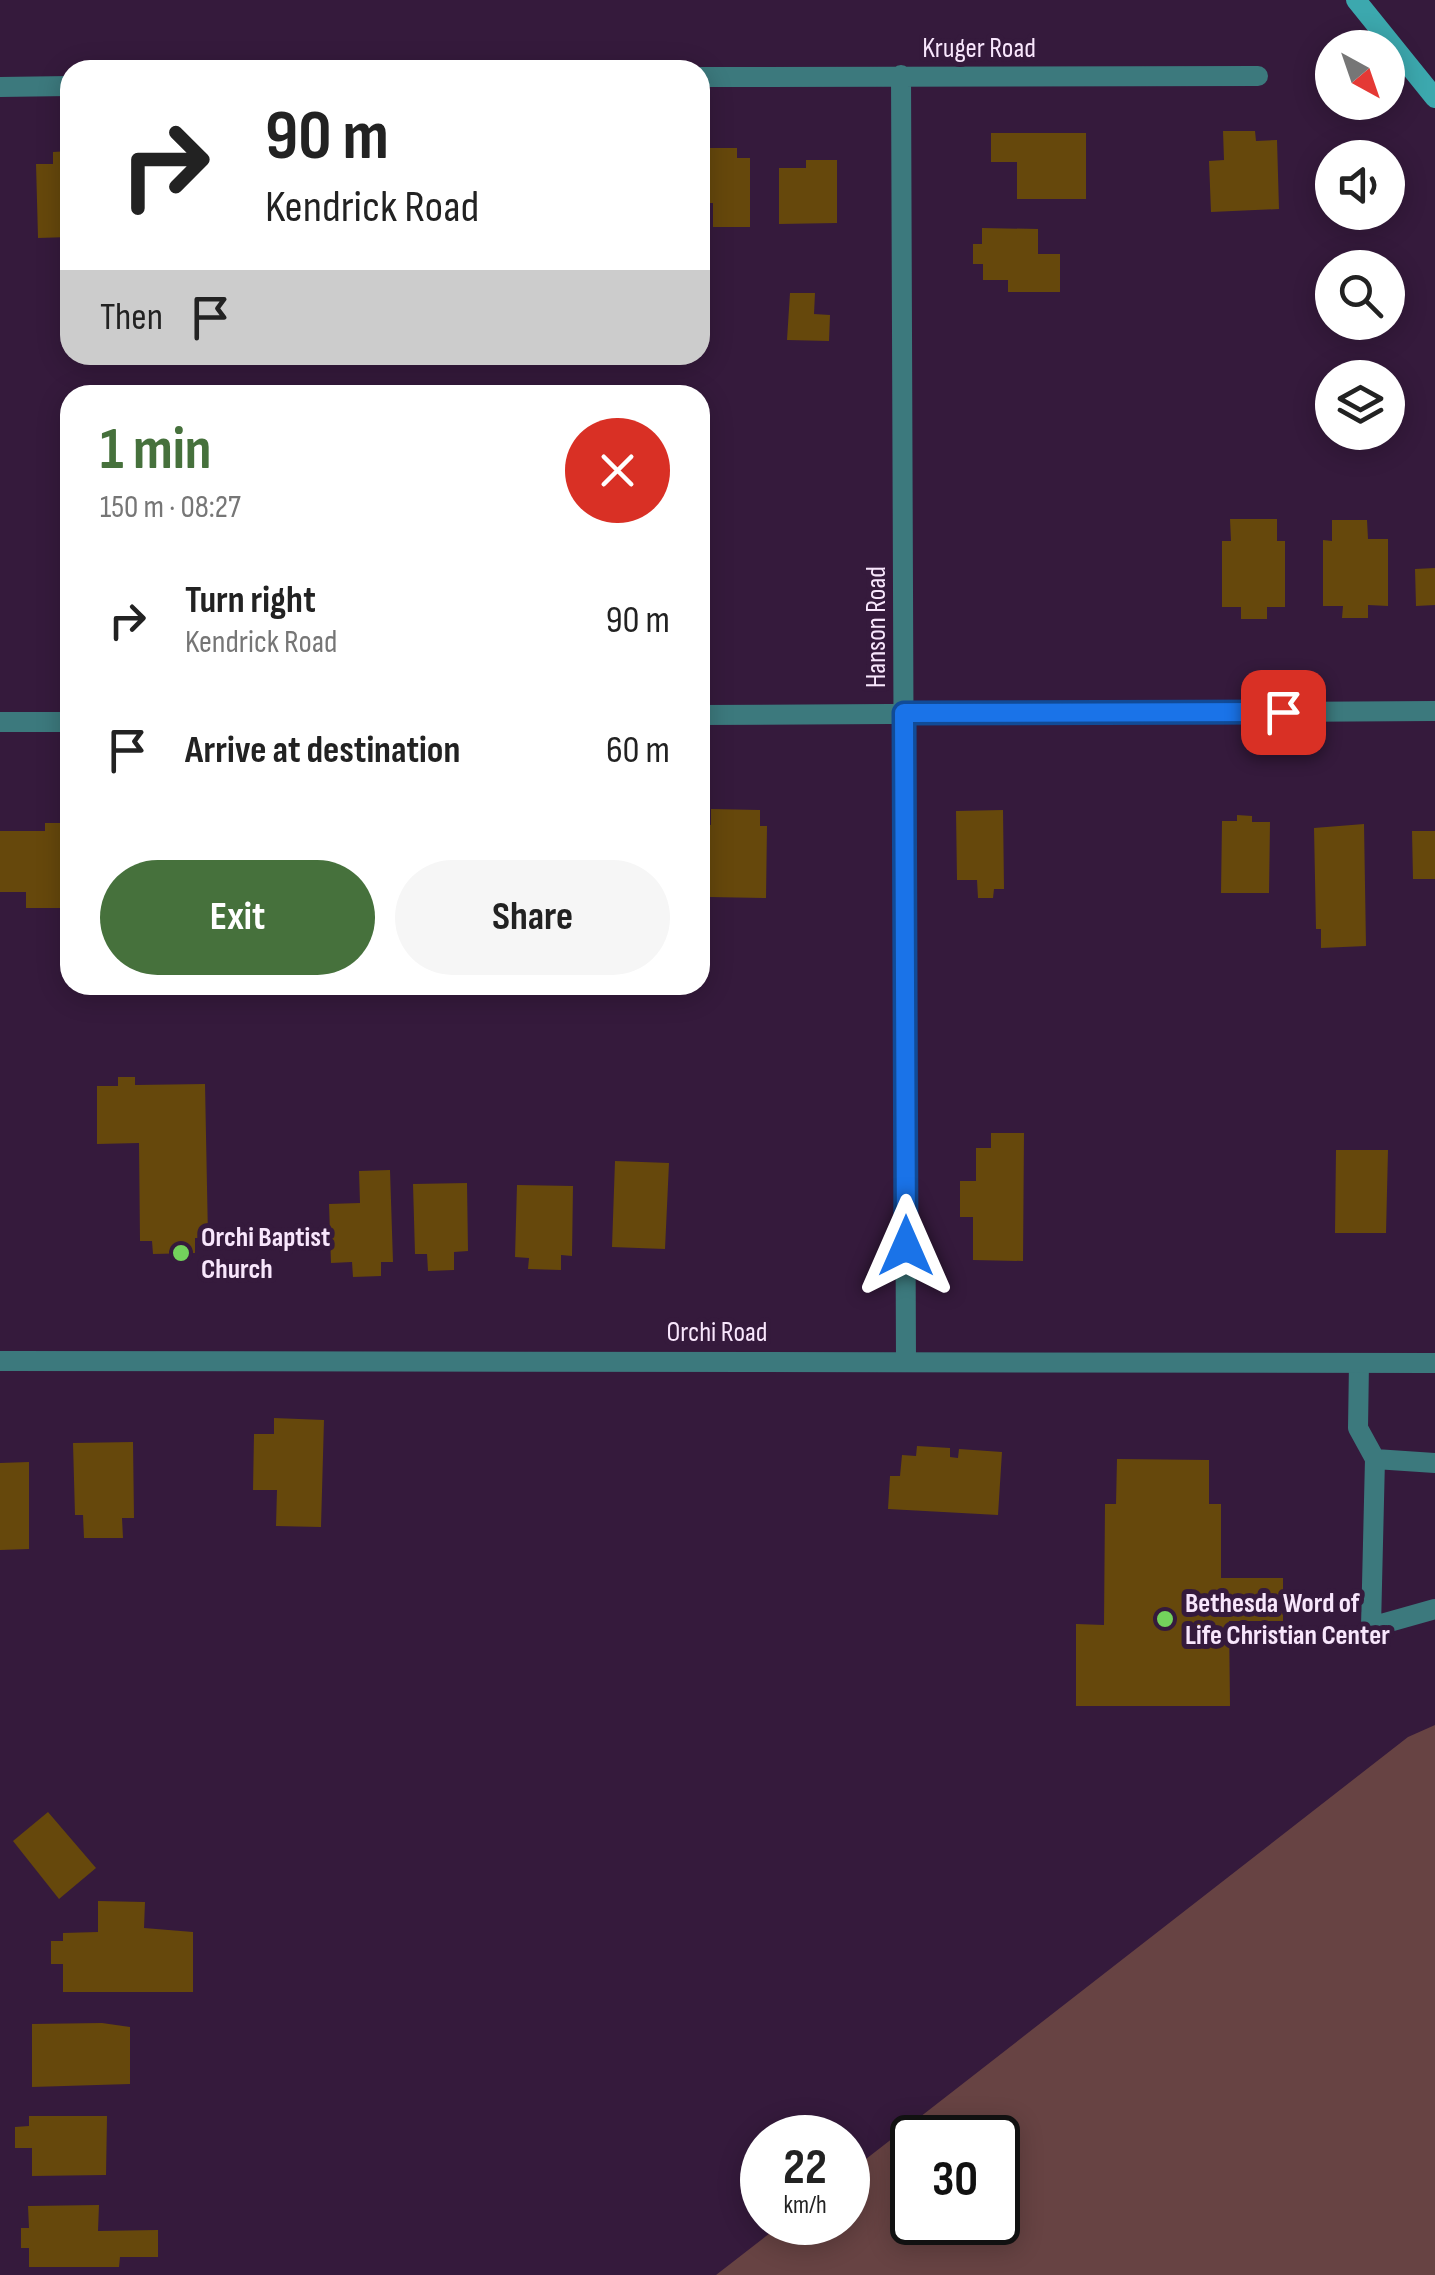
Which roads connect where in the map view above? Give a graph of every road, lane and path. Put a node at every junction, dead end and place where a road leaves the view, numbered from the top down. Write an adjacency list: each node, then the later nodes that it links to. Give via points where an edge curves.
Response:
1 (1356, 0): 7 (main road)
2 (901, 75): 3 (street, Kruger Road); 4 (street, Kruger Road); 9 (street, Hanson Road)
3 (1258, 76)
4 (710, 78)
5 (60, 86): 6 (street)
6 (0, 87)
7 (1435, 98)
8 (1435, 711): 9 (street)
9 (904, 713): 10 (street); 13 (street, Hanson Road)
10 (710, 715)
11 (0, 722): 12 (street)
12 (60, 722)
13 (906, 1360): 14 (street, Orchi Road); 15 (street, Orchi Road)
14 (0, 1362)
15 (1359, 1363): 16 (street, Orchi Road); 17 (street, via 1358,1428)
16 (1435, 1363)
17 (1375, 1458): 18 (street); 19 (street, via 1371,1628)
18 (1435, 1462)
19 (1435, 1609)

